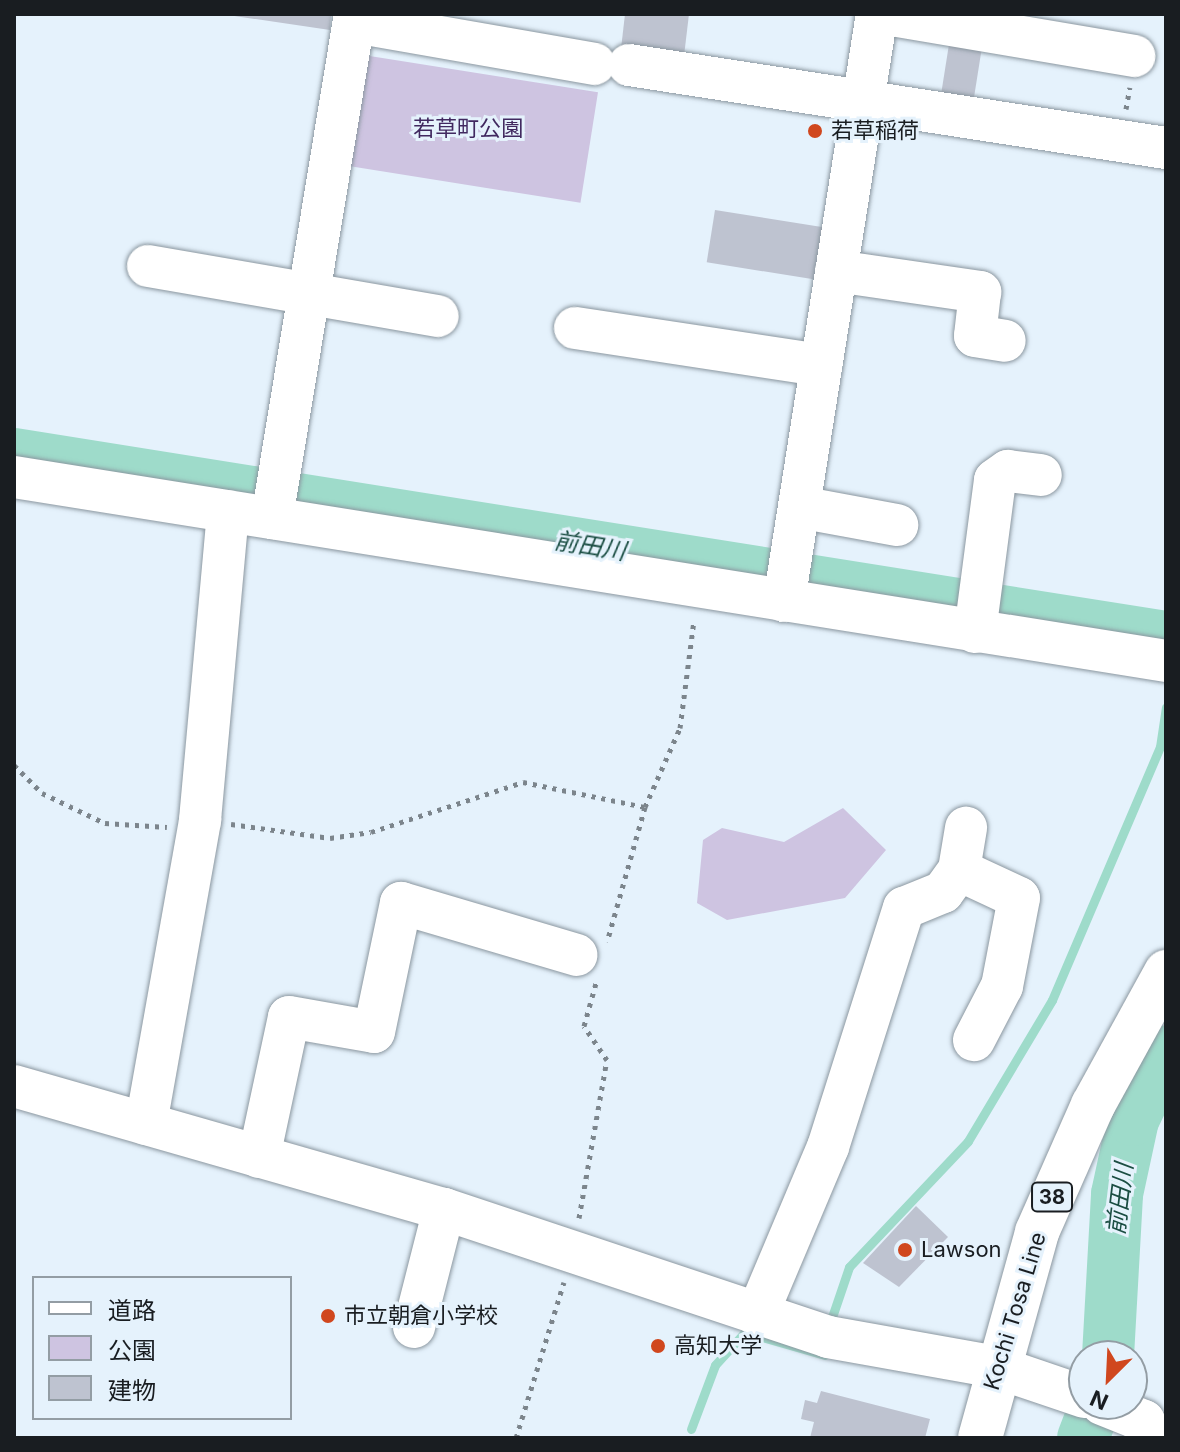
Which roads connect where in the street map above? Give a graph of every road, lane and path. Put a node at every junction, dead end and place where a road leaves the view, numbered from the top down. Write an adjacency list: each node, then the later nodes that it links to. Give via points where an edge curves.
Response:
1 (877, 14): 5 (street)
2 (886, 14): 4 (street)
3 (355, 18): 5 (street, via 612,64); 9 (street)
4 (1134, 56)
5 (864, 101): 6 (street); 8 (street)
6 (1166, 148)
7 (148, 266): 9 (street)
8 (836, 271): 12 (street, via 980,292 975,336); 13 (street)
9 (308, 294): 10 (street); 16 (street)
10 (438, 316)
11 (575, 328): 13 (street)
12 (1005, 341)
13 (821, 365): 17 (street)
14 (1041, 475): 22 (street, via 1008,471 995,480)
15 (14, 477): 18 (street)
16 (275, 502): 18 (street); 21 (street)
17 (799, 507): 19 (street); 20 (street)
18 (228, 511): 27 (street)
19 (897, 525)
20 (788, 580): 21 (street); 22 (street)
21 (690, 586): 25 (path, via 694,620 680,728)
22 (977, 615): 23 (street)
23 (1166, 661)
24 (14, 765): 27 (path, via 42,793 105,823)
25 (645, 807)
26 (966, 828): 28 (street)
27 (197, 833): 33 (street)
28 (959, 870): 31 (street, via 1019,898 1002,986); 37 (street, via 943,892 904,908 828,1147)
29 (576, 955): 34 (street, via 401,903 374,1032 289,1017)
30 (1166, 972): 39 (main road, Kochi Tosa Line / 38, via 1052,1197)
31 (974, 1040)
32 (14, 1086): 33 (street)
33 (146, 1124): 34 (street)
34 (259, 1157): 35 (street)
35 (444, 1209): 36 (street); 38 (street)
36 (573, 1255): 37 (street); 41 (path)
37 (757, 1315): 39 (street, via 828,1337)
38 (414, 1327)
39 (996, 1367): 40 (street); 42 (main road, Kochi Tosa Line / 38)
40 (1068, 1392)
41 (516, 1438)
42 (980, 1438)

